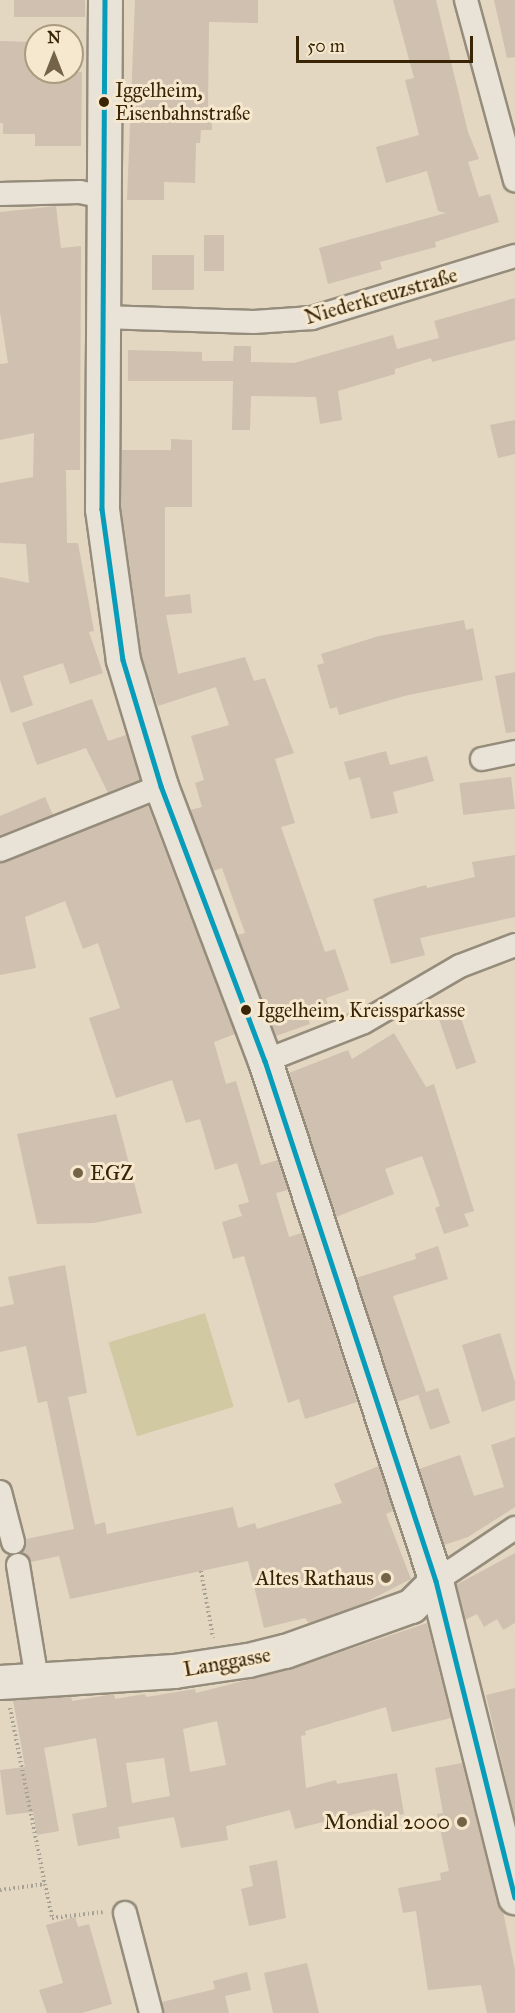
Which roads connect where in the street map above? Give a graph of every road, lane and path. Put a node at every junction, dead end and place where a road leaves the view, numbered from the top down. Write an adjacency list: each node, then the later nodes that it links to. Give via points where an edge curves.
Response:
1 (105, 0): 5 (main road)
2 (466, 0): 3 (street)
3 (515, 180)
4 (0, 194): 5 (street, via 80,192)
5 (104, 197): 7 (main road)
6 (515, 256): 7 (street, Niederkreuzstraße, via 312,318 254,322)
7 (102, 317): 10 (main road, via 102,509 113,611 123,660)
8 (515, 752): 9 (street)
9 (482, 759)
10 (160, 786): 11 (street); 13 (main road)
11 (0, 850)
12 (515, 945): 13 (street, via 460,966 364,1022)
13 (265, 1061): 19 (main road)
14 (0, 1491): 16 (street)
15 (515, 1528): 19 (street)
16 (14, 1542)
17 (18, 1565): 21 (street)
18 (201, 1571): 20 (path)
19 (436, 1581): 21 (main road, Langgasse, via 411,1606 285,1651 174,1671); 24 (main road)
20 (212, 1630)
21 (14, 1681): 22 (path)
22 (45, 1884): 23 (path); 25 (path, via 52,1918 97,1911)
23 (0, 1890)
24 (515, 1897)
25 (125, 1913): 26 (street)
26 (151, 2013)

